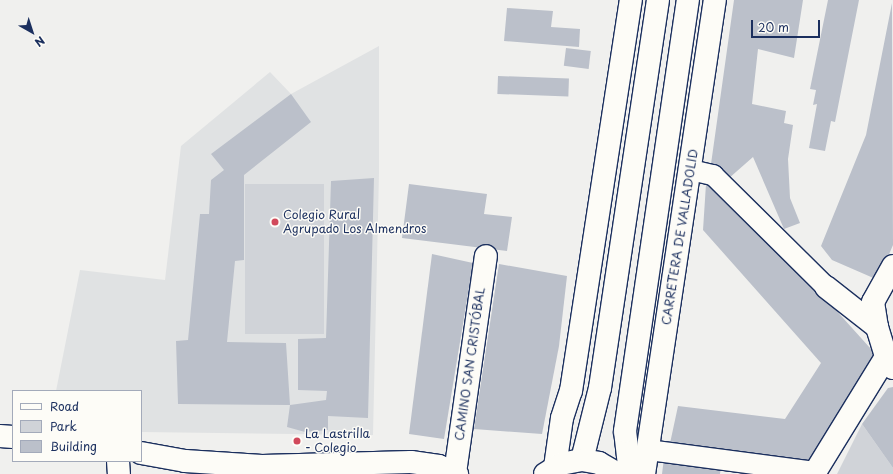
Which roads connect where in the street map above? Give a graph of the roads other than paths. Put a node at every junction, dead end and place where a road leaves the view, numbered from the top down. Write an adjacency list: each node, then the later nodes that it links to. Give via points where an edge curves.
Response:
1 (631, 0): 19 (main road, via 571,391)
2 (658, 0): 16 (main road, via 600,388)
3 (688, 0): 24 (main road, CARRETERA DE VALLADOLID, via 625,430)
4 (715, 0): 5 (main road, CARRETERA DE VALLADOLID)
5 (691, 170): 8 (street, via 713,174); 14 (main road, CARRETERA DE VALLADOLID)
6 (486, 256): 20 (main road, CAMINO SAN CRISTÓBAL)
7 (893, 266): 10 (main road, via 873,302)
8 (826, 286): 10 (main road)
9 (893, 291): 10 (main road)
10 (875, 317): 11 (main road)
11 (889, 363): 21 (main road)
12 (0, 436): 13 (main road)
13 (12, 437)
14 (648, 450): 21 (street); 25 (main road, CARRETERA DE VALLADOLID)
15 (142, 453): 18 (main road, CAMINO SAN CRISTÓBAL, via 185,461 262,466 411,462)
16 (582, 460): 19 (main road); 23 (main road, via 599,463)
17 (118, 462): 22 (main road)
18 (431, 469): 20 (main road, CAMINO SAN CRISTÓBAL)
19 (550, 471)
20 (456, 473)
21 (814, 473)
22 (119, 474)
23 (618, 474)
24 (630, 474)
25 (644, 474)

